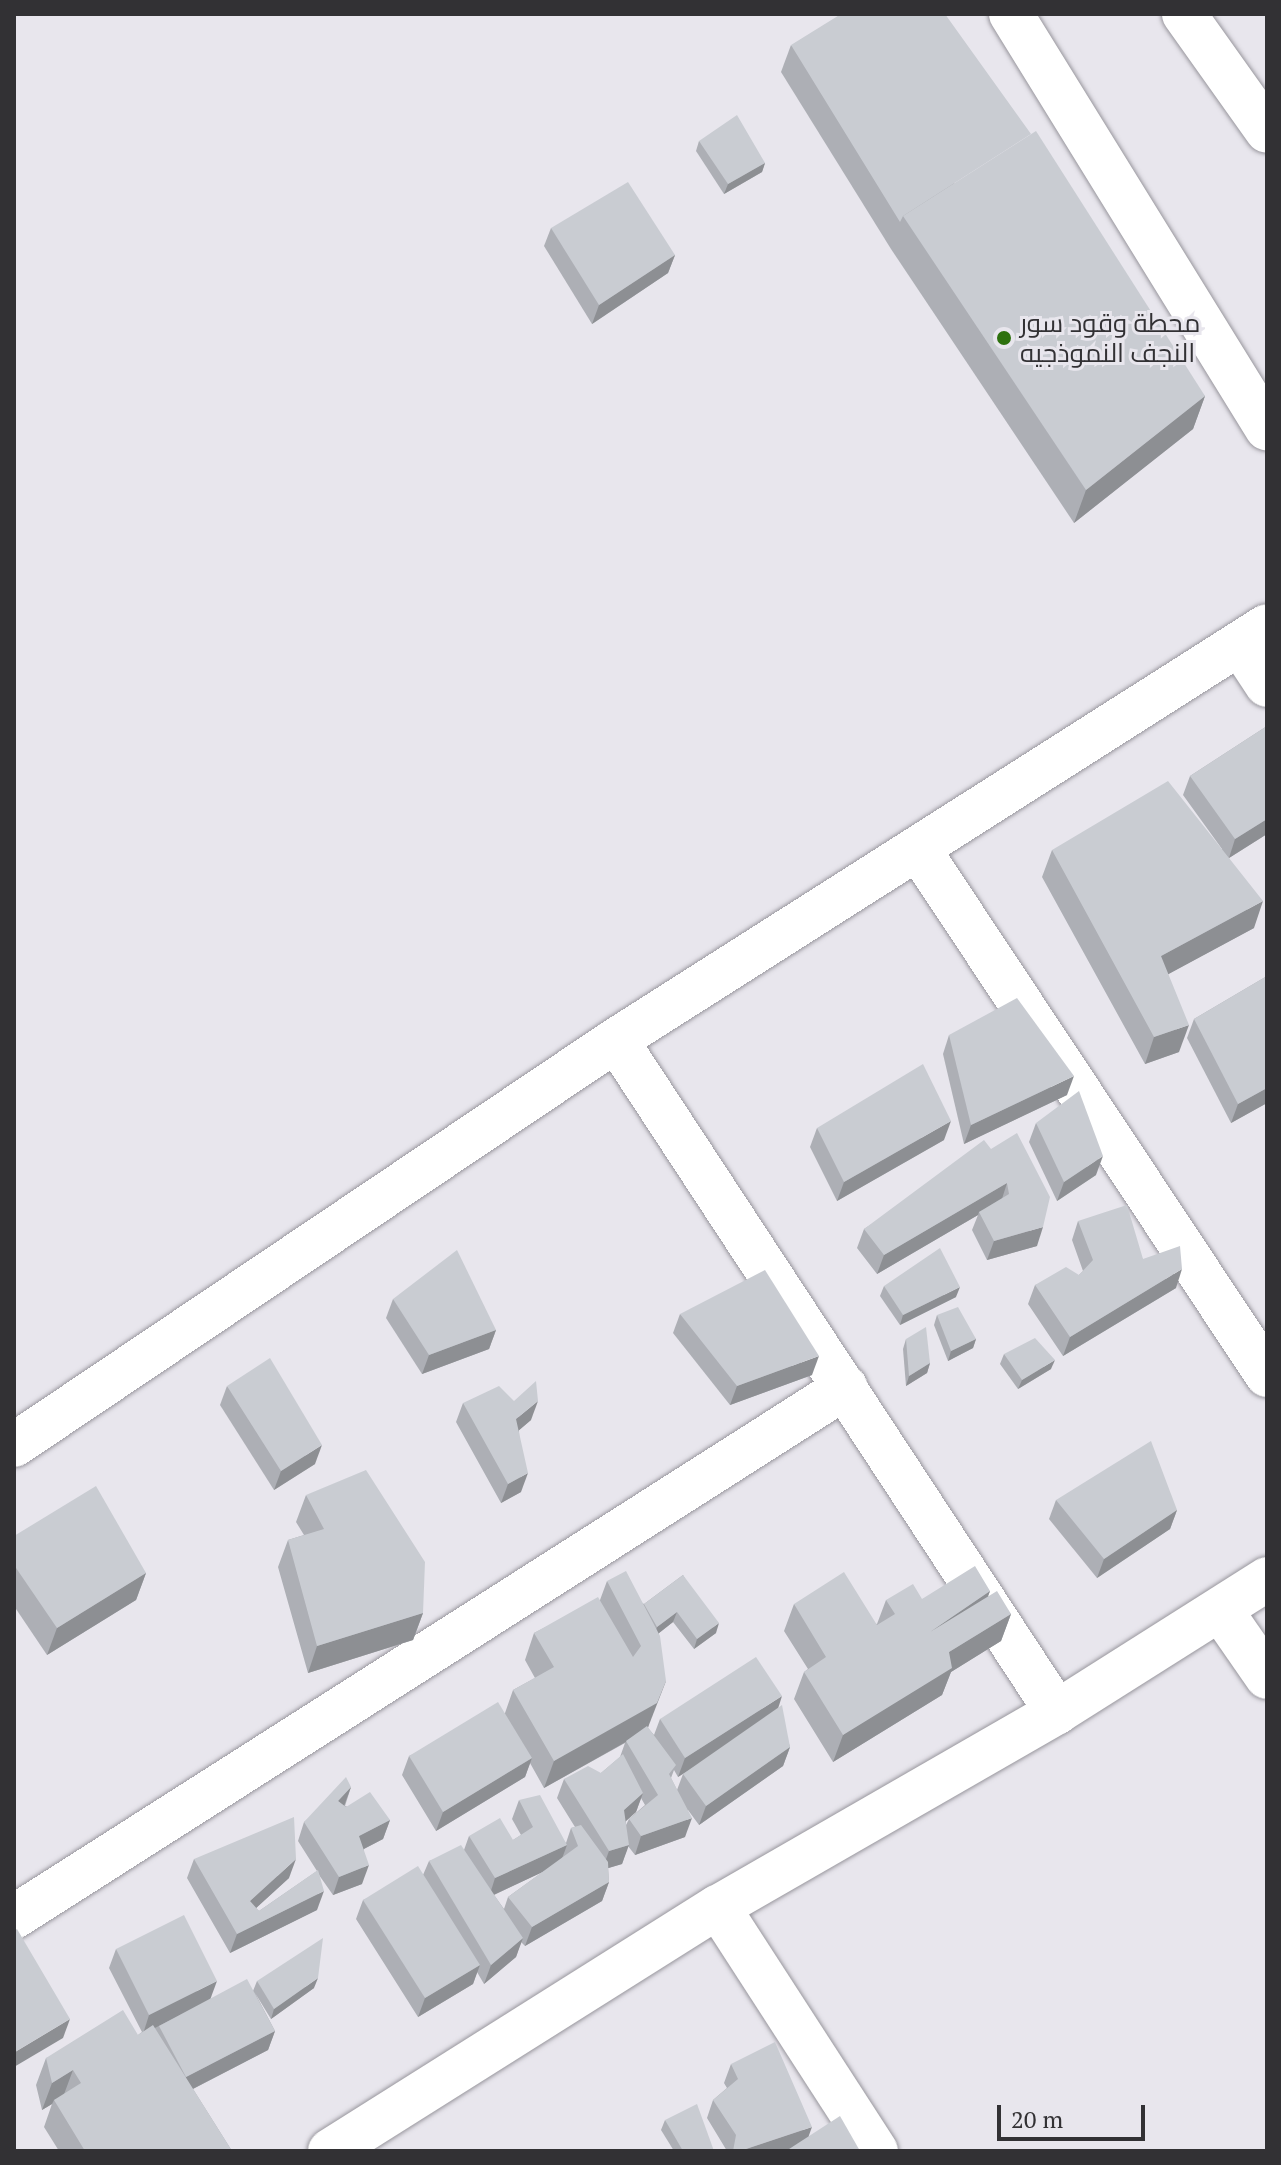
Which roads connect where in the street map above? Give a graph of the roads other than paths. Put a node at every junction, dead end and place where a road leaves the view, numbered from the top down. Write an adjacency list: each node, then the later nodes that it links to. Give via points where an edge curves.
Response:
1 (1011, 14): 4 (street)
2 (1184, 14): 3 (street)
3 (1267, 131)
4 (1267, 428)
5 (1253, 635): 6 (street); 7 (street)
6 (1267, 685)
7 (919, 850): 8 (street); 9 (street)
8 (616, 1040): 10 (street); 11 (street)
9 (1267, 1375)
10 (846, 1387): 15 (street); 17 (street)
11 (14, 1445)
12 (1267, 1579): 13 (street)
13 (1222, 1612): 14 (street); 15 (street)
14 (1267, 1677)
15 (1057, 1712): 16 (street)
16 (718, 1907): 18 (street); 20 (street)
17 (14, 1917)
18 (389, 2136): 19 (street)
19 (330, 2151)
20 (876, 2151)

